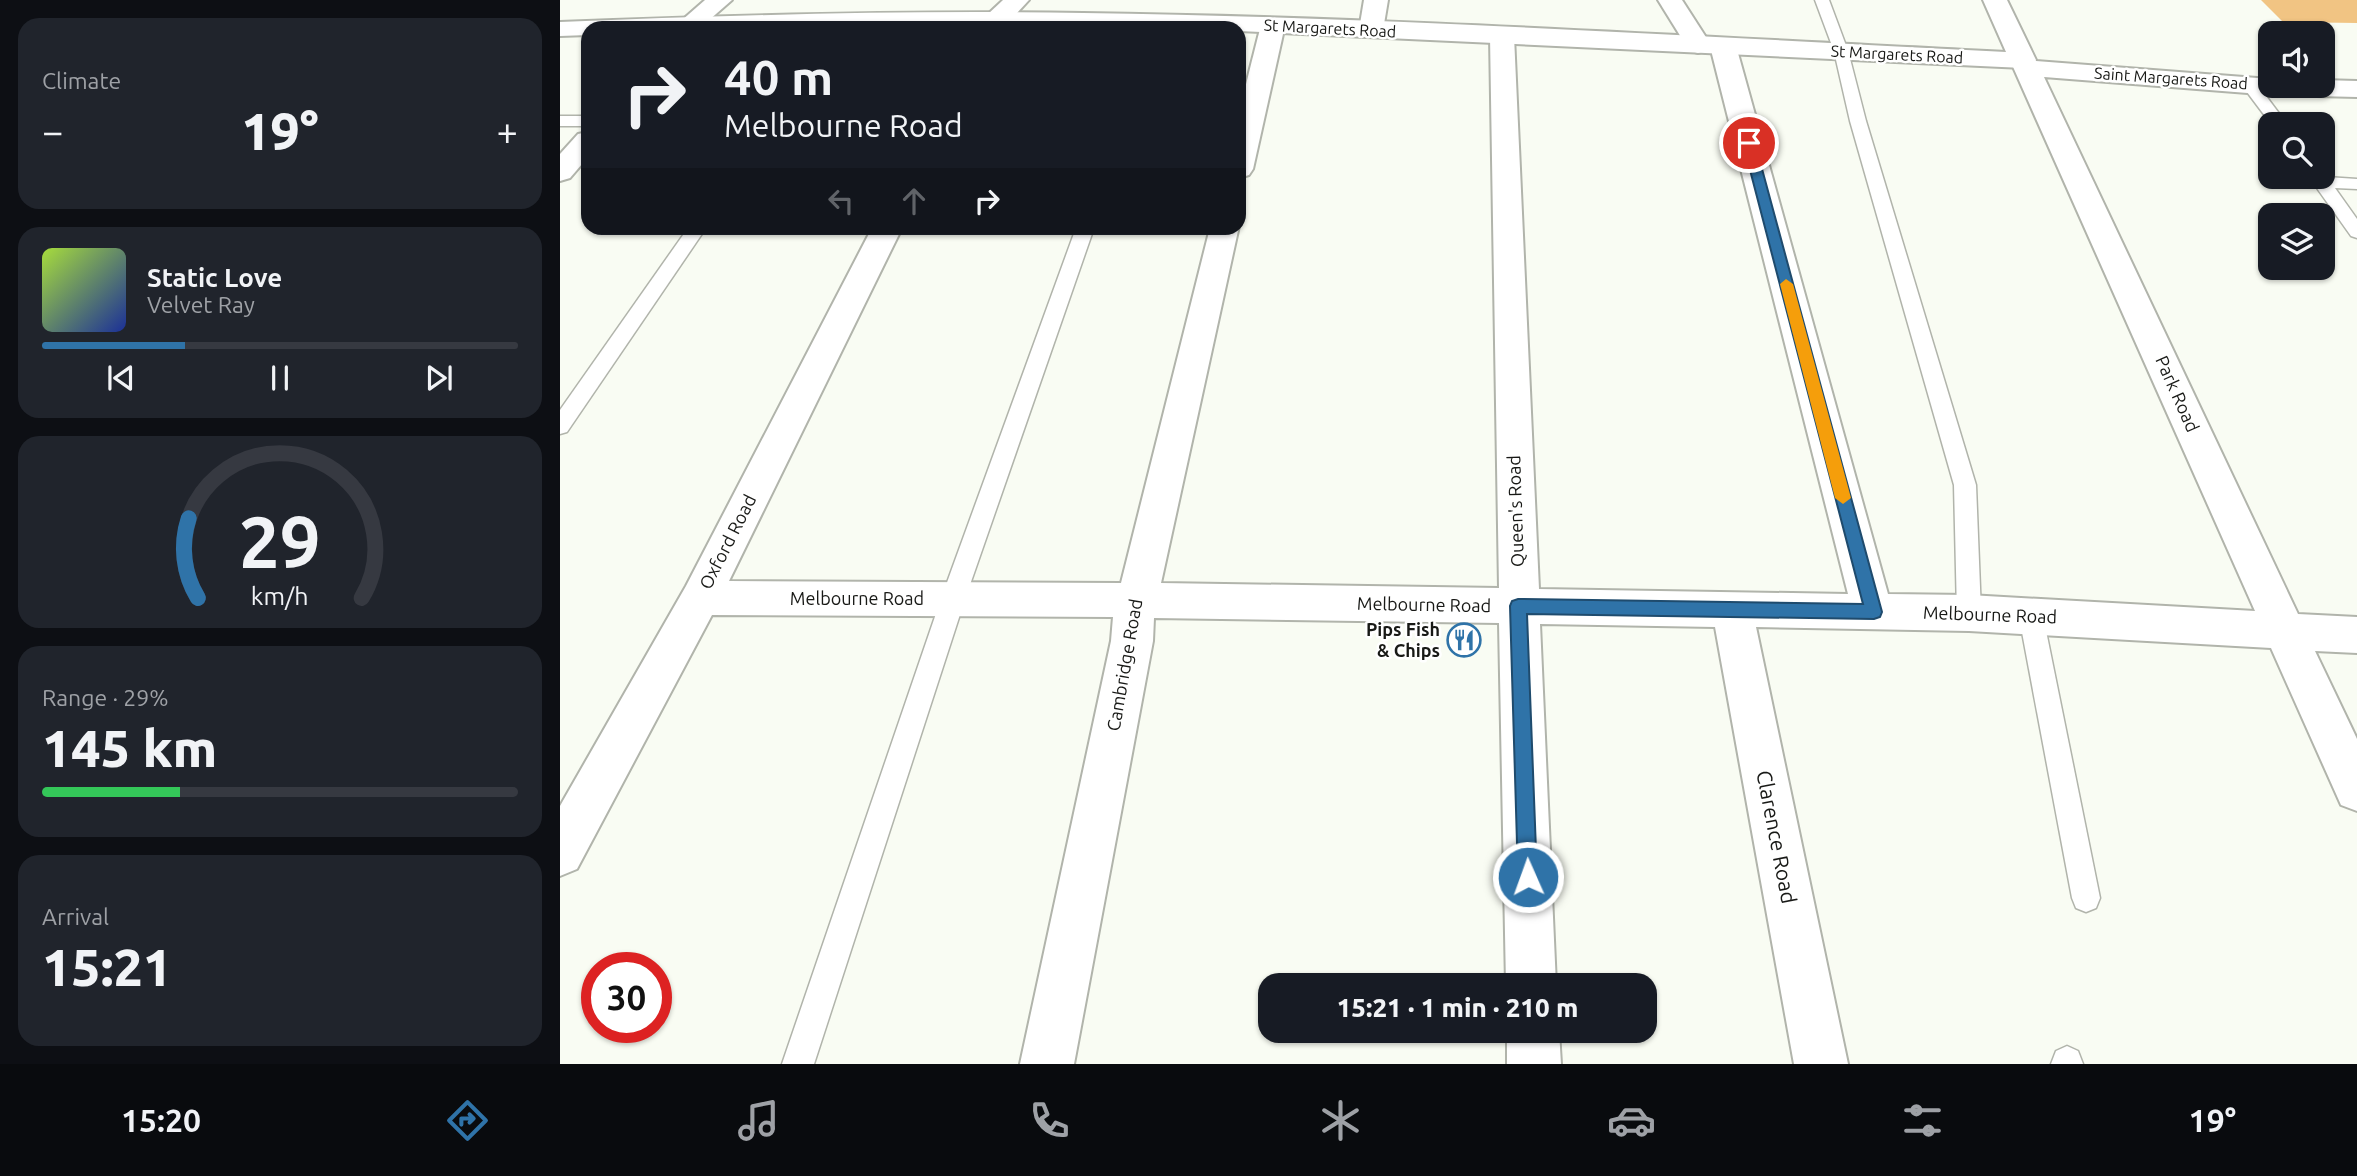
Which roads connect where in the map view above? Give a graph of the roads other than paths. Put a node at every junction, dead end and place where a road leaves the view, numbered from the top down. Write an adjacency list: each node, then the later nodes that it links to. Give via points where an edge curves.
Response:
1 (720, 0): 7 (street)
2 (1017, 0): 8 (street)
3 (1376, 0): 13 (street)
4 (1670, 0): 15 (street)
5 (1822, 0): 16 (lane)
6 (1995, 0): 17 (street, Park Road)
7 (693, 21)
8 (996, 21)
9 (1246, 25): 10 (street, St Margarets Road)
10 (1273, 25): 13 (street, St Margarets Road); 23 (street)
11 (581, 28): 12 (street)
12 (560, 29)
13 (1371, 30): 14 (street, St Margarets Road)
14 (1502, 36): 15 (street, St Margarets Road); 38 (street, Queen's Road)
15 (1710, 46): 16 (street, St Margarets Road); 40 (street)
16 (1841, 51): 17 (street, St Margarets Road); 41 (lane, via 1965,485)
17 (2025, 64): 18 (street, Saint Margarets Road); 43 (street, Park Road)
18 (2253, 84): 19 (street, Saint Margarets Road); 20 (lane)
19 (2357, 89)
20 (2270, 112)
21 (560, 121): 22 (lane)
22 (581, 121)
23 (1246, 139)
24 (581, 148): 25 (street)
25 (560, 172)
26 (2335, 182): 27 (lane)
27 (2357, 184)
28 (2326, 189): 29 (lane)
29 (2357, 232)
30 (692, 235): 34 (lane)
31 (883, 235): 35 (street, Oxford Road)
32 (1083, 235): 36 (lane)
33 (1223, 235): 37 (street, Cambridge Road, via 1143,578)
34 (560, 426)
35 (699, 597): 36 (street, Melbourne Road); 46 (street, Oxford Road)
36 (953, 600): 37 (street, Melbourne Road); 50 (lane)
37 (1134, 600): 38 (street, Melbourne Road); 51 (street, Cambridge Road, via 1132,640)
38 (1518, 606): 39 (street, Melbourne Road); 48 (street, Queen's Road)
39 (1732, 610): 40 (street, Melbourne Road); 53 (street, Clarence Road)
40 (1874, 612): 41 (street, Melbourne Road)
41 (1969, 613): 42 (street, Melbourne Road)
42 (2031, 616): 43 (street, Melbourne Road); 47 (lane)
43 (2284, 630): 44 (street, Melbourne Road); 45 (street, Park Road)
44 (2357, 635)
45 (2357, 789)
46 (560, 852)
47 (2086, 898)
48 (1531, 973)
49 (1533, 1043): 52 (street)
50 (798, 1064)
51 (1047, 1064)
52 (1534, 1064)
53 (1821, 1064)

